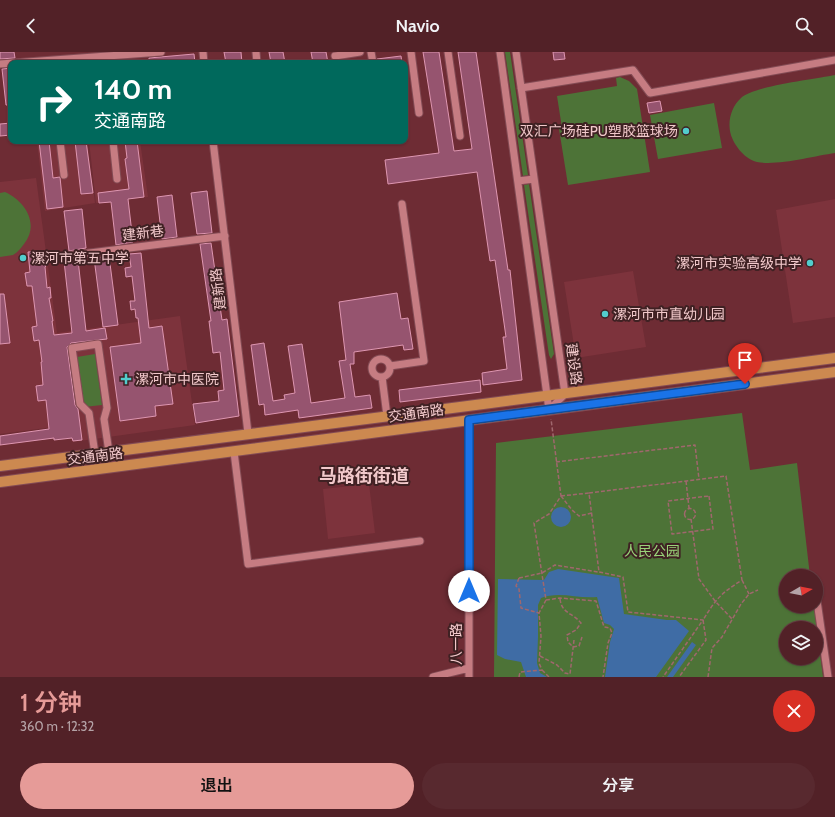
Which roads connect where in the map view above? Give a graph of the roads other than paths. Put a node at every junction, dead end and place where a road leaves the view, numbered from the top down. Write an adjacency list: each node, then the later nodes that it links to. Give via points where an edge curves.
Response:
1 (161, 52): 8 (street)
2 (360, 52): 7 (street)
3 (411, 52): 12 (street)
4 (448, 52): 13 (street)
5 (500, 52): 20 (street)
6 (516, 52): 11 (street, 建设路)
7 (335, 57)
8 (81, 58): 9 (street)
9 (54, 60)
10 (835, 60): 11 (street, via 650,93 633,70)
11 (521, 88): 19 (street, 建设路)
12 (419, 113)
13 (460, 136)
14 (60, 144): 17 (street)
15 (113, 144): 18 (street)
16 (214, 144): 22 (street, 建新路)
17 (64, 175)
18 (117, 179)
19 (534, 179): 20 (street); 28 (street, 建设路)
20 (518, 181): 29 (street)
21 (402, 204): 25 (street, via 424,360)
22 (225, 236): 23 (street, 建新巷); 34 (street, 建新路)
23 (66, 256)
24 (835, 358): 28 (main road, 交通南路)
25 (390, 366): 27 (street, via 389,372); 27 (street, via 387,361 381,359 374,363 373,371)
26 (835, 372): 30 (main road, 交通南路)
27 (382, 377): 31 (street)
28 (565, 394): 29 (main road, 交通南路); 30 (street, 建设路)
29 (548, 397): 30 (street); 31 (main road, 交通南路)
30 (549, 410): 32 (main road, 交通南路)
31 (387, 416): 33 (main road); 34 (main road, 交通南路)
32 (469, 420): 33 (main road, 交通南路); 42 (street, 八一路)
33 (389, 431): 36 (main road, 交通南路)
34 (248, 433): 35 (main road, 交通南路)
35 (109, 452): 37 (main road, 交通南路); 37 (street, via 104,419 107,408 98,344 72,348 80,404 89,413)
36 (234, 452): 39 (main road, 交通南路); 40 (street, via 248,564)
37 (95, 454): 38 (main road, 交通南路)
38 (0, 466)
39 (0, 482)
40 (420, 541)
41 (819, 613): 45 (street)
42 (469, 668): 43 (street); 44 (street, 八一路)
43 (433, 677)
44 (470, 677)
45 (828, 677)

